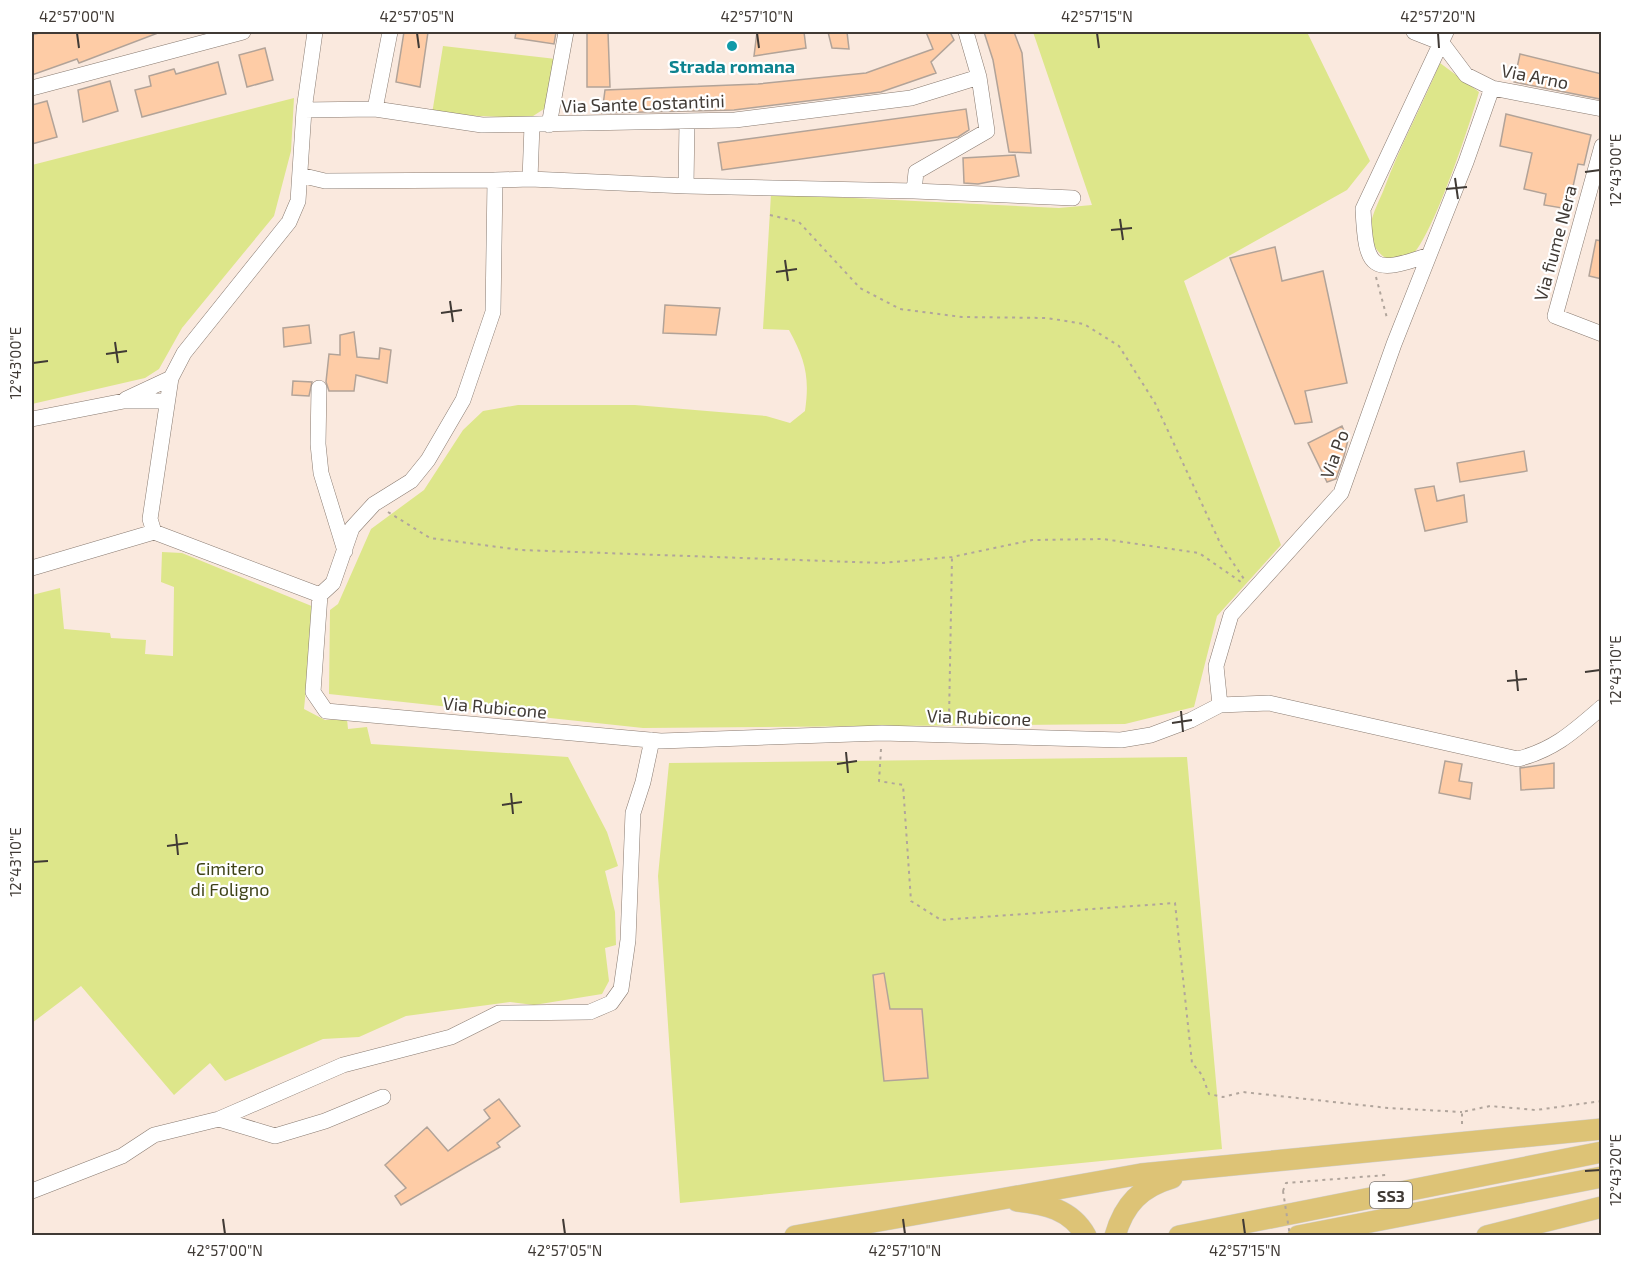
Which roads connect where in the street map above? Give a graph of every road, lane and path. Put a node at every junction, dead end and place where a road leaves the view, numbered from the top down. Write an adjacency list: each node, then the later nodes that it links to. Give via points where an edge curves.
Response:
1 (243, 32): 9 (street)
2 (315, 32): 12 (street)
3 (390, 32): 13 (street)
4 (566, 32): 16 (street)
5 (966, 32): 8 (street)
6 (1414, 32): 7 (street)
7 (1444, 37): 10 (street, Via Arno, via 1466,75); 26 (street, via 1363,209)
8 (979, 77): 14 (street, Via Sante Costantini, via 911,98 735,120); 22 (street, via 987,131 916,172)
9 (32, 88)
10 (1492, 88): 11 (street, Via Arno); 25 (street, Via Po)
11 (1602, 109)
12 (304, 110): 13 (street, Via Sante Costantini); 18 (street)
13 (375, 110): 15 (street, Via Sante Costantini, via 482,125)
14 (687, 121): 16 (street, Via Sante Costantini); 21 (street)
15 (532, 125): 16 (street, Via Sante Costantini); 19 (street)
16 (549, 125)
17 (1602, 146): 27 (street, Via fiume Nera, via 1555,316)
18 (300, 175): 20 (street, via 326,181); 29 (street, via 298,201 289,222 184,353)
19 (530, 179): 20 (street); 21 (street)
20 (495, 180): 34 (street, via 493,312 463,400 411,481)
21 (686, 186): 22 (street)
22 (914, 191): 23 (street)
23 (1073, 198)
24 (770, 215): 39 (path, via 799,222 860,288 900,309 1084,324 1119,346 1155,403 1221,545)
25 (1429, 255): 26 (street, via 1393,266 1379,266); 28 (street, Via Po)
26 (1371, 260): 28 (path)
27 (1602, 334)
28 (1394, 344): 39 (street, Via Po, via 1341,493)
29 (171, 378): 31 (street); 32 (street)
30 (319, 388): 36 (street, via 321,473)
31 (124, 400): 32 (street); 33 (street)
32 (166, 401): 35 (street, via 150,519)
33 (32, 419)
34 (374, 504): 36 (street, via 352,528); 37 (path, via 430,538 521,550 882,563)
35 (154, 532): 38 (street); 40 (street)
36 (345, 551): 40 (street, via 333,583)
37 (952, 557): 39 (path, via 1032,540 1103,539 1199,553); 44 (path)
38 (32, 568)
39 (1252, 591): 41 (street, Via Po, via 1231,615 1216,666)
40 (320, 595): 45 (street, Via Rubicone, via 313,692 326,711)
41 (1220, 705): 42 (street, Via Rubicone, via 1269,703 1518,759 1544,752); 44 (street, Via Rubicone, via 1151,735 1121,740)
42 (1602, 707)
43 (882, 733): 44 (street, Via Rubicone); 45 (street, Via Rubicone); 48 (path, via 879,781 903,785 911,900 941,920 1175,903 1192,1063 1209,1094 1223,1097 1244,1092)
44 (948, 735)
45 (652, 740): 49 (street, via 633,813 628,940 621,989 611,1003 590,1012 500,1014 451,1037 343,1065)
46 (383, 1097): 49 (street, via 275,1136)
47 (1602, 1101): 48 (path, via 1536,1110 1490,1106)
48 (1462, 1112): 51 (path)
49 (219, 1119): 56 (street, via 154,1134 122,1156)
50 (1602, 1128): 53 (highway)
51 (1462, 1133)
52 (1602, 1152): 64 (highway, SS3)
53 (1210, 1167): 57 (highway, via 1141,1174); 63 (highway, via 1147,1187 1130,1202)
54 (1391, 1175): 65 (path, bridge, via 1286,1183 1283,1191)
55 (1602, 1177): 66 (highway, SS3)
56 (32, 1191)
57 (1000, 1198): 61 (highway); 62 (highway, via 1061,1211)
58 (1602, 1207): 59 (highway)
59 (1572, 1216): 60 (highway); 67 (highway)
60 (1602, 1220)
61 (795, 1236)
62 (1086, 1236)
63 (1115, 1236)
64 (1179, 1236)
65 (1290, 1236)
66 (1298, 1236)
67 (1487, 1236)

